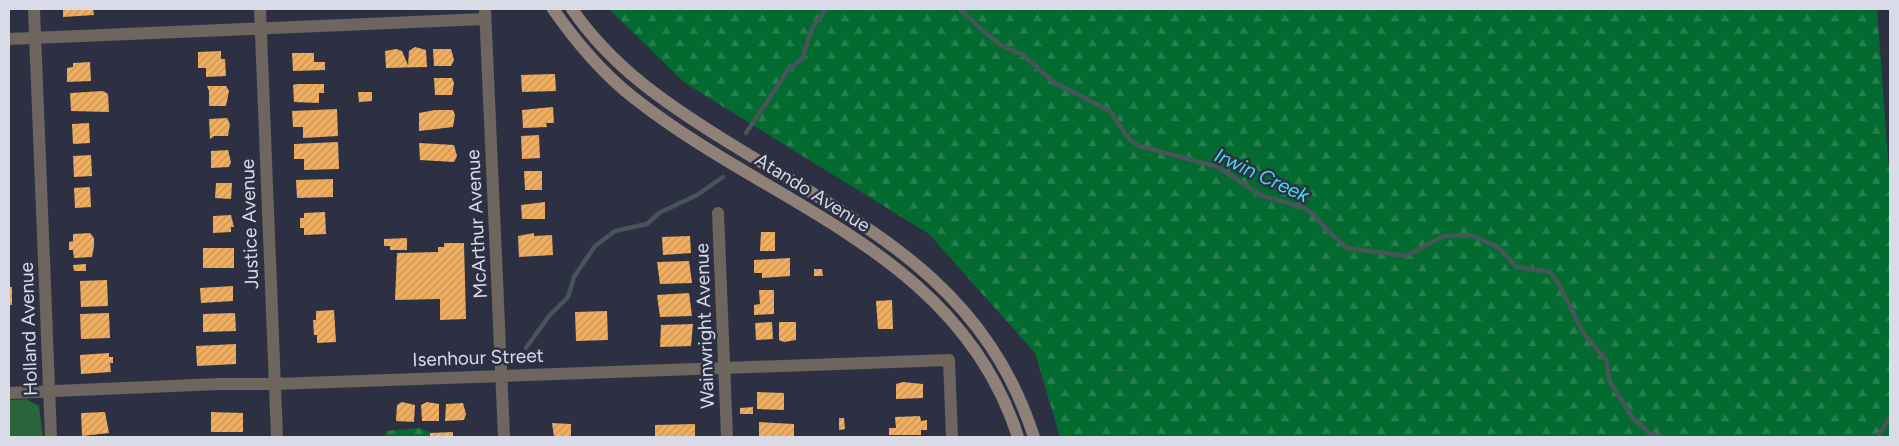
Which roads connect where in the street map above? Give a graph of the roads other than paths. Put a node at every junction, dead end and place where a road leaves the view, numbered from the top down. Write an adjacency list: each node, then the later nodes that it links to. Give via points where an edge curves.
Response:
1 (34, 9): 7 (street, Holland Avenue)
2 (260, 9): 6 (street, Justice Avenue)
3 (553, 9): 20 (main road, Atando Avenue, via 594,60 632,97 871,250 921,287 954,322 982,360)
4 (572, 9): 21 (main road, Atando Avenue, via 605,50 650,91 880,237 931,276 956,300 995,352 1018,395)
5 (485, 14): 6 (street); 11 (street, McArthur Avenue)
6 (260, 28): 7 (street); 12 (street, Justice Avenue)
7 (35, 38): 8 (street); 13 (street, Holland Avenue)
8 (9, 39)
9 (718, 212): 10 (street, Wainwright Avenue)
10 (724, 367): 11 (street, Isenhour Street); 18 (street, Wainwright Avenue); 19 (street, Isenhour Street, via 949,360)
11 (502, 374): 12 (street, Isenhour Street); 17 (street, McArthur Avenue)
12 (275, 384): 13 (street, Isenhour Street); 16 (street, Justice Avenue)
13 (49, 392): 14 (street, Isenhour Street); 15 (street, Holland Avenue)
14 (9, 393)
15 (50, 437)
16 (277, 437)
17 (504, 437)
18 (727, 437)
19 (952, 437)
20 (1018, 437)
21 (1034, 437)

